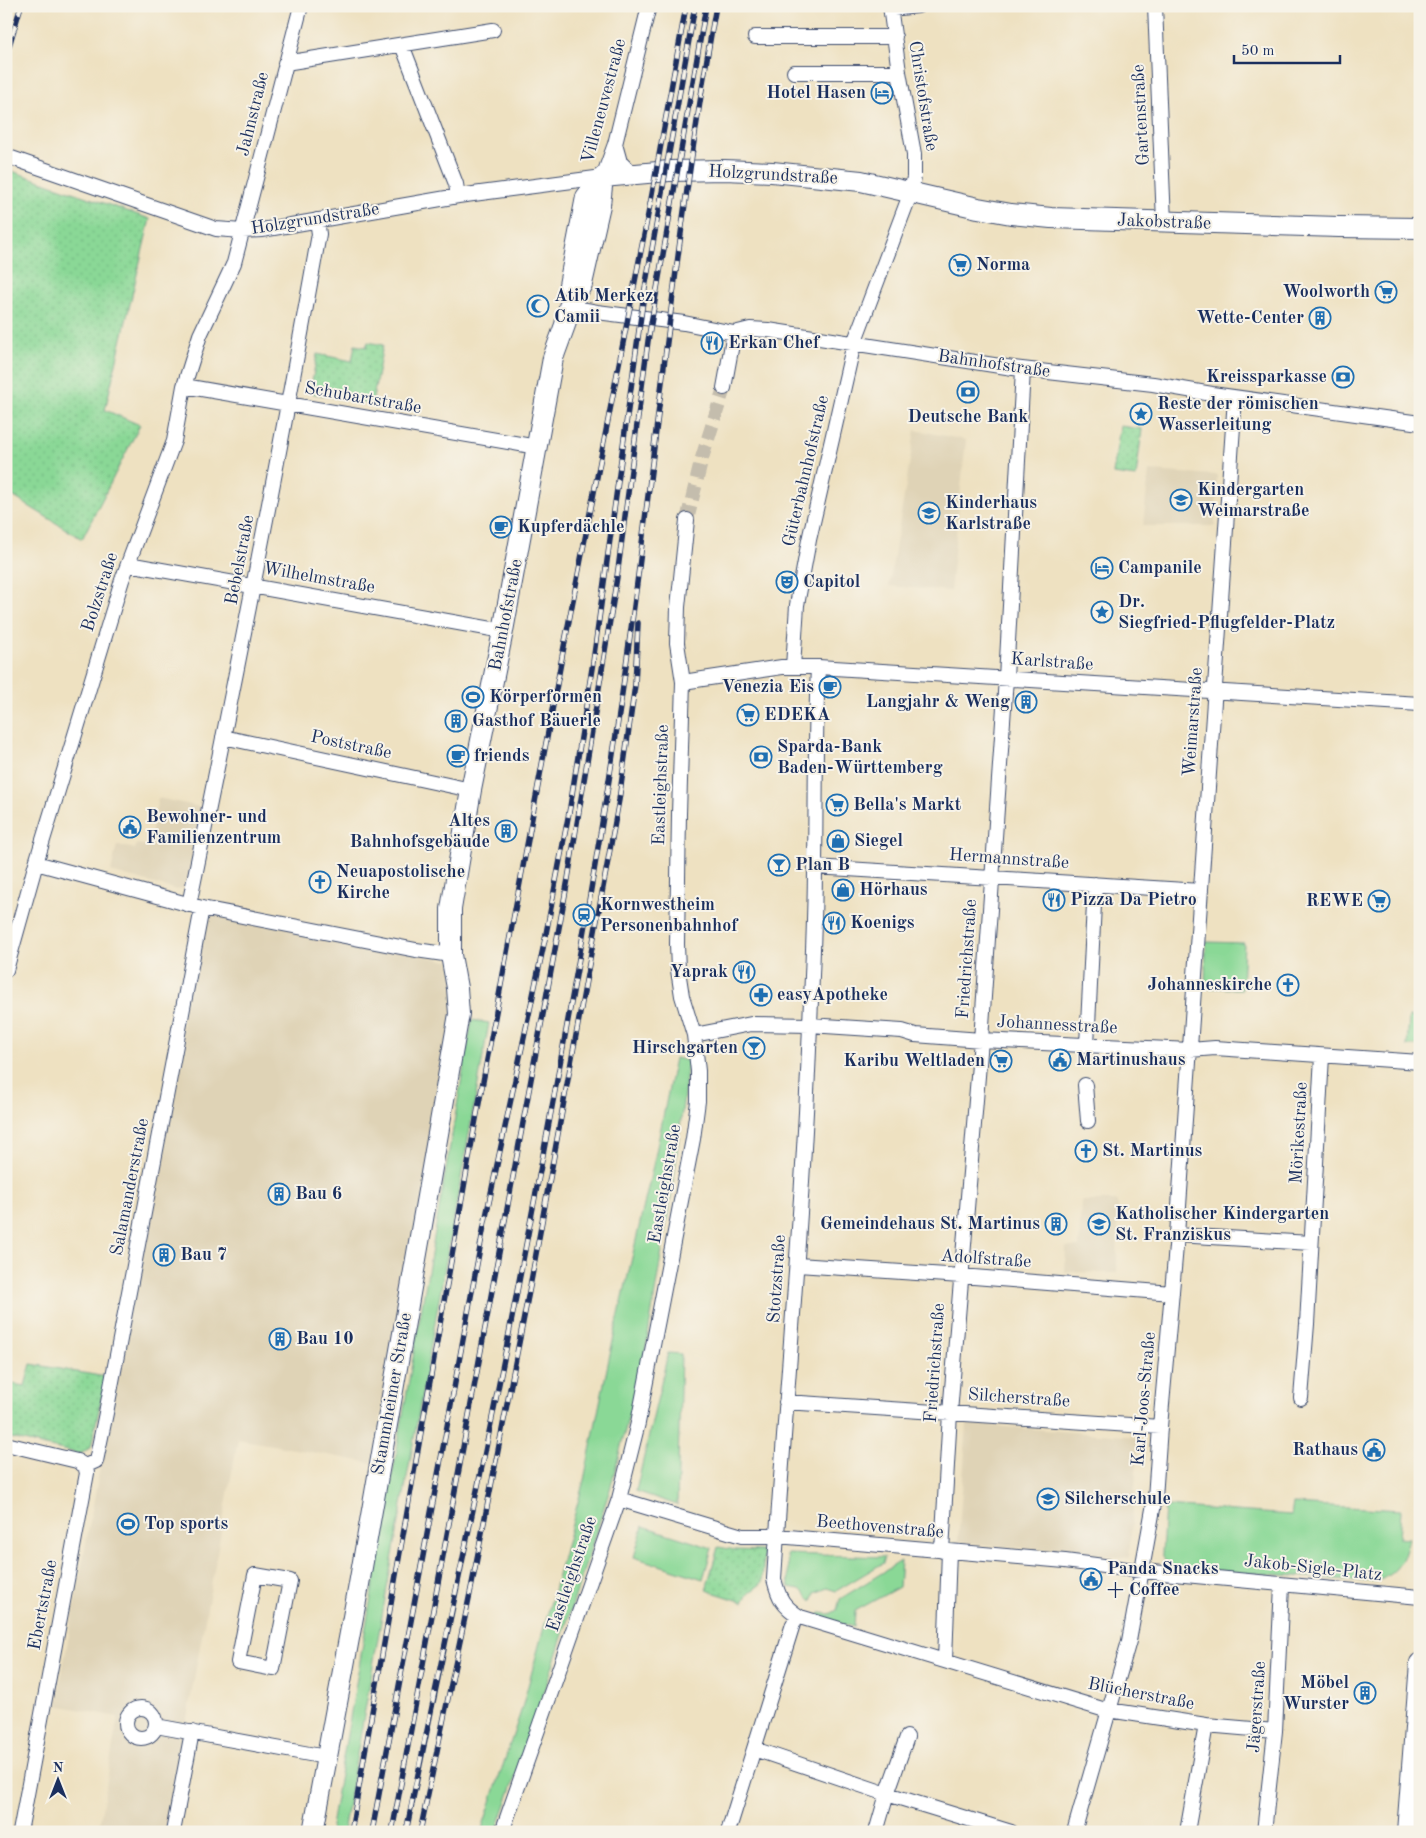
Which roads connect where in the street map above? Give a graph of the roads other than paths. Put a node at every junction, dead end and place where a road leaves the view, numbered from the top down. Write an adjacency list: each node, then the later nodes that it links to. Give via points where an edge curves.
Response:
1 (301, 6): 10 (street, Jahnstraße)
2 (649, 6): 13 (street, Villeneuvestraße)
3 (918, 6): 5 (street)
4 (1154, 6): 20 (street, Gartenstraße)
5 (890, 7): 8 (street, Christofstraße)
6 (493, 30): 9 (street)
7 (755, 37): 8 (street)
8 (895, 37): 12 (street, Christofstraße)
9 (402, 45): 10 (street); 18 (street)
10 (285, 63): 22 (street, Jahnstraße)
11 (794, 72): 12 (street)
12 (899, 72): 17 (street, Christofstraße, via 914,154)
13 (615, 144): 15 (street, via 620,162); 16 (street, Villeneuvestraße)
14 (6, 156): 22 (street, Holzgrundstraße, via 216,229)
15 (634, 175): 16 (main road, Holzgrundstraße); 17 (main road, Holzgrundstraße, via 669,171 772,172 861,181)
16 (602, 177): 18 (street, Holzgrundstraße); 23 (main road, Bahnhofstraße, via 586,197 570,281)
17 (911, 192): 20 (main road, Jakobstraße, via 1011,214); 25 (street, Christofstraße)
18 (458, 196): 19 (street, Holzgrundstraße)
19 (317, 220): 22 (street, Holzgrundstraße); 30 (street, Bebelstraße, via 320,234)
20 (1164, 222): 21 (main road, Jakobstraße)
21 (1420, 228)
22 (242, 231): 27 (street, Bolzstraße, via 234,262 200,335)
23 (569, 307): 24 (street, Bahnhofstraße); 32 (main road, Bahnhofstraße, via 553,358)
24 (734, 333): 25 (street, Bahnhofstraße, via 750,329 768,330); 28 (street)
25 (854, 343): 26 (street, Bahnhofstraße); 37 (street, Güterbahnhofstraße, via 809,540 797,605)
26 (1023, 370): 29 (street, Bahnhofstraße, via 1153,384); 39 (street, Friedrichstraße)
27 (184, 386): 30 (street, Schubartstraße); 34 (street, Bolzstraße, via 174,441)
28 (724, 388)
29 (1235, 398): 31 (street, Bahnhofstraße); 41 (street, Weimarstraße)
30 (289, 405): 32 (street, Schubartstraße); 35 (street, Bebelstraße)
31 (1420, 423)
32 (537, 447): 36 (main road, Bahnhofstraße)
33 (687, 520): 40 (street, Eastleighstraße, via 677,644)
34 (128, 564): 35 (street, Wilhelmstraße); 45 (street, Bolzstraße)
35 (254, 586): 36 (street, Wilhelmstraße); 43 (street, Bebelstraße)
36 (503, 631): 44 (main road, Bahnhofstraße)
37 (793, 667): 38 (street, Karlstraße); 40 (street, Karlstraße)
38 (818, 667): 39 (street, Karlstraße); 46 (street, Stotzstraße)
39 (1006, 678): 41 (street, Karlstraße); 47 (street, Friedrichstraße)
40 (683, 682): 54 (street, Eastleighstraße, via 678,814 678,970 684,1005)
41 (1213, 691): 42 (street, Karlstraße); 49 (street, Weimarstraße)
42 (1420, 704)
43 (223, 737): 44 (street, Poststraße); 50 (street, Bebelstraße)
44 (471, 790): 51 (main road, Bahnhofstraße, via 451,910)
45 (36, 863): 50 (street); 52 (street, Bolzstraße)
46 (815, 867): 47 (street, Hermannstraße); 53 (street, Stotzstraße)
47 (991, 876): 48 (street, Hermannstraße); 55 (street, Friedrichstraße)
48 (1094, 884): 49 (street, Hermannstraße); 56 (street)
49 (1201, 891): 57 (street, Weimarstraße)
50 (195, 907): 51 (street); 72 (street, Salamanderstraße, via 109,1399 96,1461)
51 (450, 955): 90 (main road, Stammheimer Straße, via 459,1014)
52 (6, 970)
53 (810, 1025): 54 (street, Johannesstraße, via 751,1024); 55 (street, Johannesstraße); 64 (street, Stotzstraße)
54 (694, 1035): 73 (street, Eastleighstraße, via 698,1101 692,1139 638,1423)
55 (981, 1040): 56 (street, Johannesstraße); 65 (street, Friedrichstraße)
56 (1087, 1045): 57 (street, Johannesstraße)
57 (1190, 1050): 58 (street, Johannesstraße, via 1215,1048); 62 (street, Karl-Joos-Straße)
58 (1322, 1056): 59 (street, Johannesstraße); 63 (street, Mörikestraße)
59 (1420, 1062)
60 (1085, 1084): 61 (street)
61 (1088, 1121)
62 (1177, 1235): 63 (street); 66 (street, Karl-Joos-Straße)
63 (1311, 1243): 67 (street, Mörikestraße)
64 (798, 1265): 65 (street, Adolfstraße); 68 (street, Stotzstraße)
65 (961, 1276): 66 (street, Adolfstraße); 69 (street, Friedrichstraße)
66 (1172, 1293): 70 (street, Karl-Joos-Straße)
67 (1301, 1398)
68 (786, 1402): 69 (street, Silcherstraße); 74 (street, Stotzstraße)
69 (950, 1413): 70 (street, Silcherstraße); 75 (street, Friedrichstraße)
70 (1160, 1427): 76 (street, Karl-Joos-Straße, via 1155,1498)
71 (6, 1444): 72 (street, via 77,1461)
72 (85, 1466): 92 (street, Ebertstraße, via 87,1473)
73 (618, 1499): 74 (street, Beethovenstraße, via 742,1536); 95 (street, Eastleighstraße)
74 (777, 1536): 75 (street, Beethovenstraße); 81 (street, Blücherstraße, via 774,1579 786,1608 800,1617)
75 (945, 1551): 76 (street, Beethovenstraße); 81 (street, Friedrichstraße)
76 (1142, 1571): 78 (street, Jakob-Sigle-Platz); 83 (street, Karl-Joos-Straße, via 1129,1641)
77 (255, 1575): 77 (street, via 238,1662 273,1669 290,1581)
78 (1282, 1585): 79 (street, Jakob-Sigle-Platz); 86 (street, Jägerstraße)
79 (1420, 1597)
80 (793, 1624): 89 (street)
81 (945, 1660): 83 (street, Blücherstraße)
82 (1420, 1663): 102 (main road)
83 (1108, 1710): 84 (street, Blücherstraße); 99 (street, Karl-Joos-Straße)
84 (1206, 1725): 86 (street, Blücherstraße); 100 (street)
85 (156, 1726): 87 (street)
86 (1276, 1731): 101 (street, Jägerstraße)
87 (192, 1732): 90 (street); 93 (street)
88 (907, 1737): 91 (street)
89 (754, 1749): 91 (street); 96 (street)
90 (326, 1757): 94 (main road, Stammheimer Straße)
91 (886, 1794): 97 (street); 98 (street)
92 (20, 1832)
93 (174, 1832)
94 (313, 1832)
95 (502, 1832)
96 (728, 1832)
97 (876, 1832)
98 (1011, 1832)
99 (1074, 1832)
100 (1188, 1832)
101 (1264, 1832)
102 (1407, 1832)

